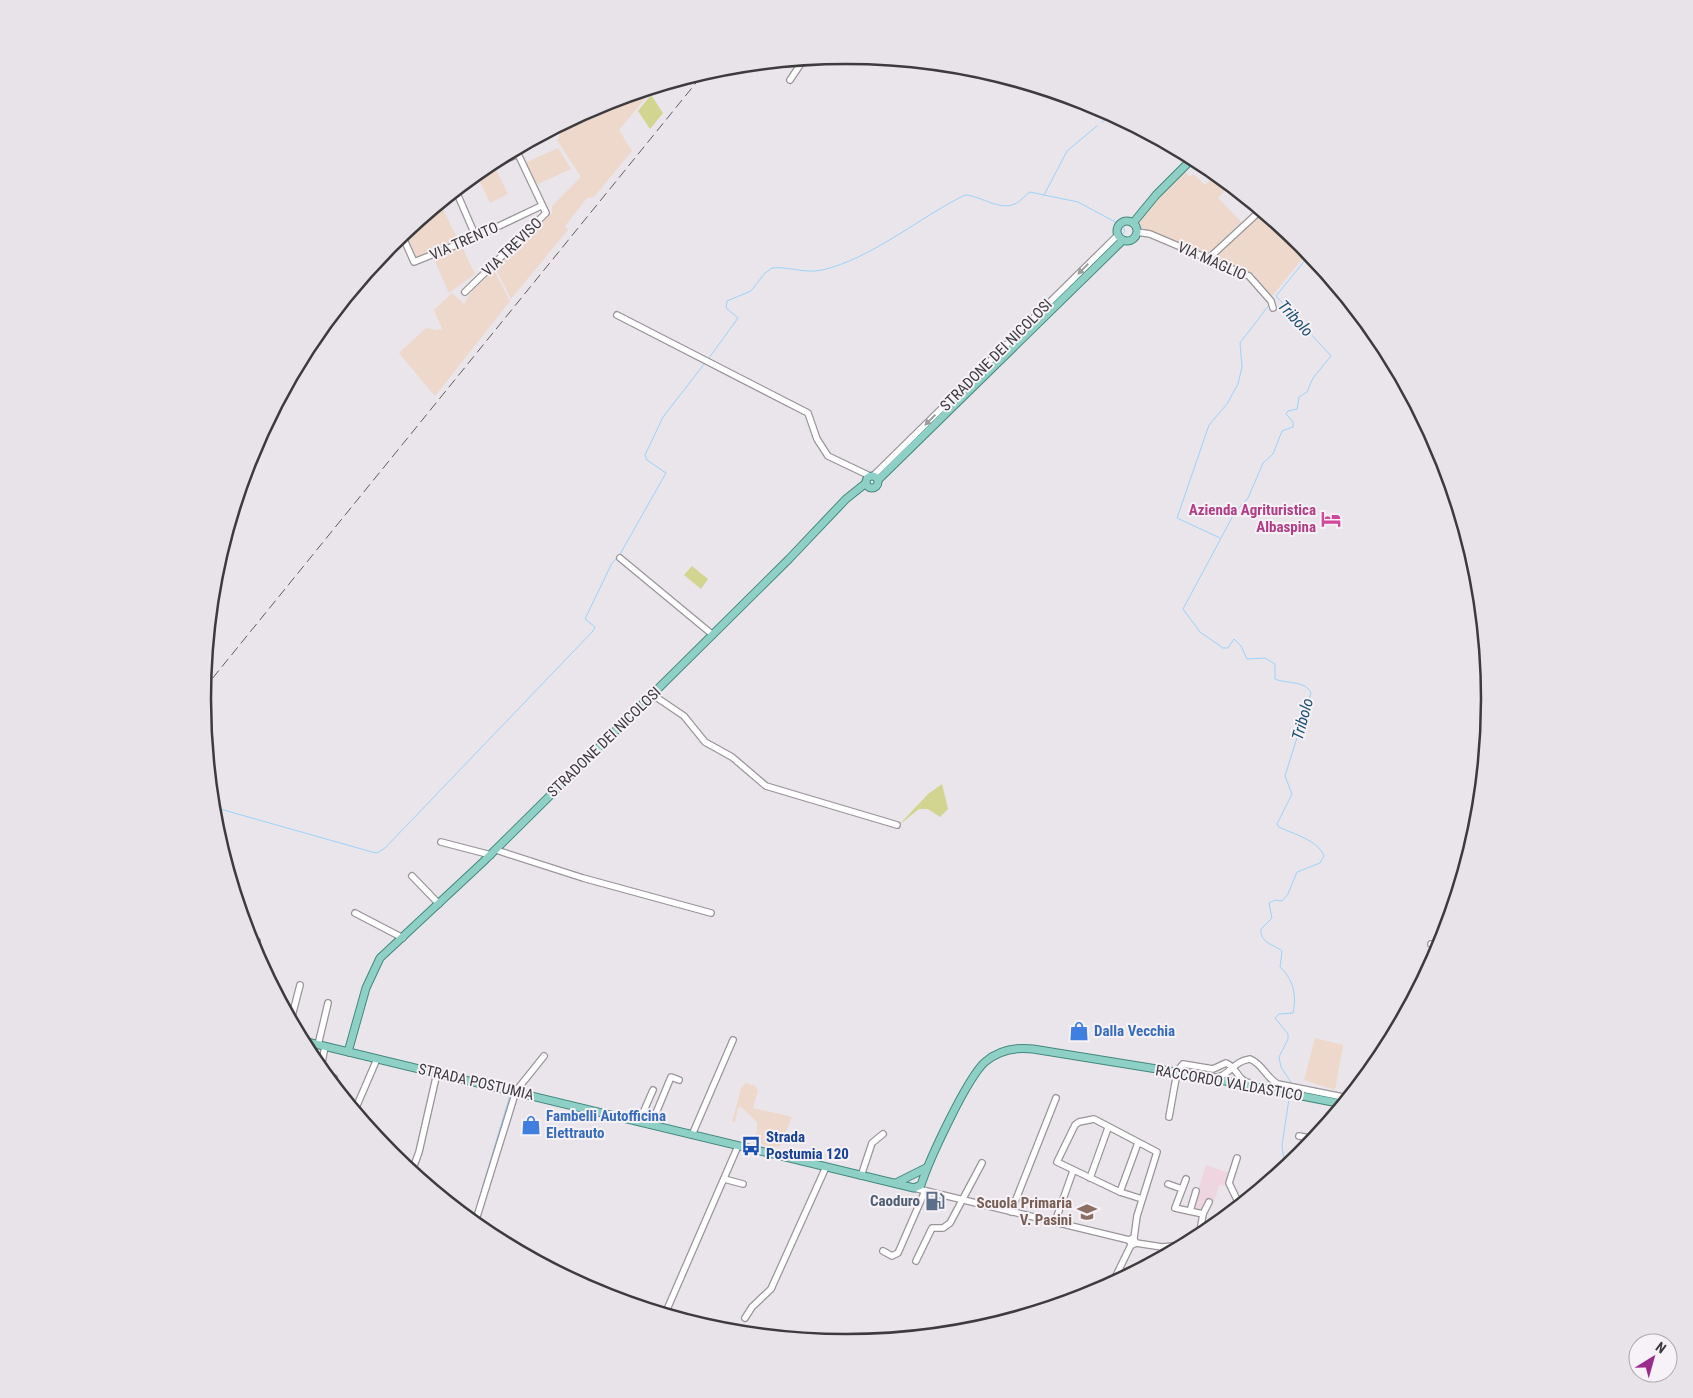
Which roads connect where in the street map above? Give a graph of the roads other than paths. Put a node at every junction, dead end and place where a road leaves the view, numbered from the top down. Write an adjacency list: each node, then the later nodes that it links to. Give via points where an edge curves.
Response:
1 (800, 66): 2 (street)
2 (790, 80)
3 (519, 155): 6 (street, VIA TREVISO)
4 (1187, 164): 8 (main road)
5 (458, 196): 10 (street)
6 (541, 206): 10 (street, VIA TRENTO); 14 (street, VIA TREVISO, via 546,213)
7 (1257, 214): 13 (street)
8 (1133, 223): 9 (main road); 11 (main road, STRADONE DEI NICOLOSI, via 1121,222 1118,228)
9 (1137, 232): 11 (main road, STRADONE DEI NICOLOSI, via 1132,240); 13 (street, VIA MAGLIO, via 1150,234 1202,258)
10 (476, 237): 12 (street, VIA TRENTO, via 414,262)
11 (1121, 238): 17 (main road, STRADONE DEI NICOLOSI)
12 (405, 242)
13 (1209, 258): 15 (street, VIA MAGLIO, via 1251,278 1271,301)
14 (465, 292)
15 (1273, 308)
16 (617, 315): 17 (street, via 808,413 817,439 828,456)
17 (874, 477): 18 (main road, STRADONE DEI NICOLOSI); 18 (main road, STRADONE DEI NICOLOSI, via 878,484 874,488)
18 (866, 483): 20 (main road, STRADONE DEI NICOLOSI, via 846,498)
19 (620, 558): 20 (street)
20 (713, 635): 21 (main road, STRADONE DEI NICOLOSI)
21 (653, 695): 22 (street, via 684,716 706,742 732,757 766,786); 24 (main road, STRADONE DEI NICOLOSI)
22 (897, 826)
23 (440, 842): 24 (street)
24 (493, 852): 26 (main road, STRADONE DEI NICOLOSI); 28 (street)
25 (412, 876): 26 (street)
26 (439, 904): 29 (main road, STRADONE DEI NICOLOSI)
27 (355, 913): 29 (street)
28 (711, 913)
29 (403, 938): 36 (main road, STRADONE DEI NICOLOSI, via 375,966)
30 (300, 986): 32 (street)
31 (328, 1003): 35 (street)
32 (293, 1012)
33 (732, 1040): 61 (street)
34 (312, 1043): 35 (main road, STRADA POSTUMIA)
35 (322, 1045): 36 (main road, STRADA POSTUMIA); 38 (street)
36 (348, 1052): 39 (main road, STRADA POSTUMIA)
37 (544, 1056): 48 (street)
38 (321, 1057)
39 (376, 1059): 42 (main road, STRADA POSTUMIA); 54 (street)
40 (1242, 1061): 41 (street); 43 (street); 51 (street, via 1256,1062 1278,1084)
41 (1230, 1069): 43 (street); 44 (street, via 1218,1077); 44 (street, via 1225,1063 1213,1069 1183,1064); 46 (street)
42 (437, 1073): 48 (main road, STRADA POSTUMIA); 68 (street)
43 (1237, 1073): 46 (street); 50 (street, via 1246,1082)
44 (1180, 1074): 46 (main road, RACCORDO VALDASTICO); 49 (main road, RACCORDO VALDASTICO); 56 (street); 69 (main road, RACCORDO VALDASTICO, via 1028,1048 999,1053 975,1074)
45 (679, 1080): 58 (street, via 670,1077)
46 (1232, 1082): 49 (street); 50 (main road, RACCORDO VALDASTICO)
47 (653, 1090): 57 (street)
48 (516, 1092): 57 (main road, STRADA POSTUMIA); 93 (street)
49 (1271, 1092): 53 (main road, RACCORDO VALDASTICO)
50 (1291, 1093): 53 (main road, RACCORDO VALDASTICO)
51 (1341, 1097)
52 (1056, 1098): 91 (street)
53 (1318, 1099): 55 (main road, RACCORDO VALDASTICO)
54 (357, 1103)
55 (1336, 1103)
56 (1169, 1117)
57 (638, 1122): 58 (main road, STRADA POSTUMIA)
58 (651, 1125): 61 (main road, STRADA POSTUMIA)
59 (1108, 1128): 64 (street); 71 (street, via 1094,1120 1079,1122 1071,1129 1057,1162); 74 (street)
60 (883, 1134): 73 (street, via 872,1143)
61 (692, 1135): 65 (main road, STRADA POSTUMIA)
62 (1299, 1136): 63 (street)
63 (1306, 1137)
64 (1138, 1143): 85 (street); 86 (street, via 1158,1153)
65 (738, 1146): 70 (main road, STRADA POSTUMIA); 75 (street)
66 (1237, 1158): 88 (street, via 1229,1184)
67 (982, 1163): 87 (street)
68 (414, 1164)
69 (927, 1166): 72 (main road, RACCORDO VALDASTICO); 77 (main road, RACCORDO VALDASTICO)
70 (826, 1167): 73 (main road, STRADA POSTUMIA); 102 (street, via 771,1288)
71 (1073, 1171): 74 (street); 94 (street)
72 (912, 1175): 77 (main road); 78 (main road); 81 (main road, via 908,1182)
73 (861, 1176): 78 (main road, STRADA POSTUMIA)
74 (1090, 1178): 85 (street)
75 (724, 1179): 79 (street); 101 (street)
76 (1186, 1179): 82 (street)
77 (922, 1182): 81 (main road); 83 (street)
78 (895, 1183): 81 (main road, STRADA POSTUMIA)
79 (743, 1184)
80 (1168, 1184): 82 (street)
81 (913, 1187): 83 (street, STRADA POSTUMIA)
82 (1182, 1189): 90 (street, via 1175,1208)
83 (927, 1191): 87 (street, STRADA POSTUMIA); 98 (street, via 898,1253 892,1256)
84 (1196, 1191): 90 (street)
85 (1120, 1192): 86 (street)
86 (1142, 1199): 96 (street)
87 (962, 1200): 91 (street, STRADA POSTUMIA); 99 (street, via 950,1224 932,1228)
88 (1237, 1200)
89 (1209, 1202): 92 (street)
90 (1190, 1211): 92 (street)
91 (1012, 1212): 94 (street, STRADA POSTUMIA)
92 (1202, 1214): 95 (street)
93 (477, 1215)
94 (1056, 1222): 96 (street, STRADA POSTUMIA)
95 (1200, 1226)
96 (1132, 1241): 97 (street, STRADA POSTUMIA); 100 (street)
97 (1168, 1247)
98 (883, 1251)
99 (916, 1261)
100 (1117, 1274)
101 (667, 1309)
102 (744, 1318)

